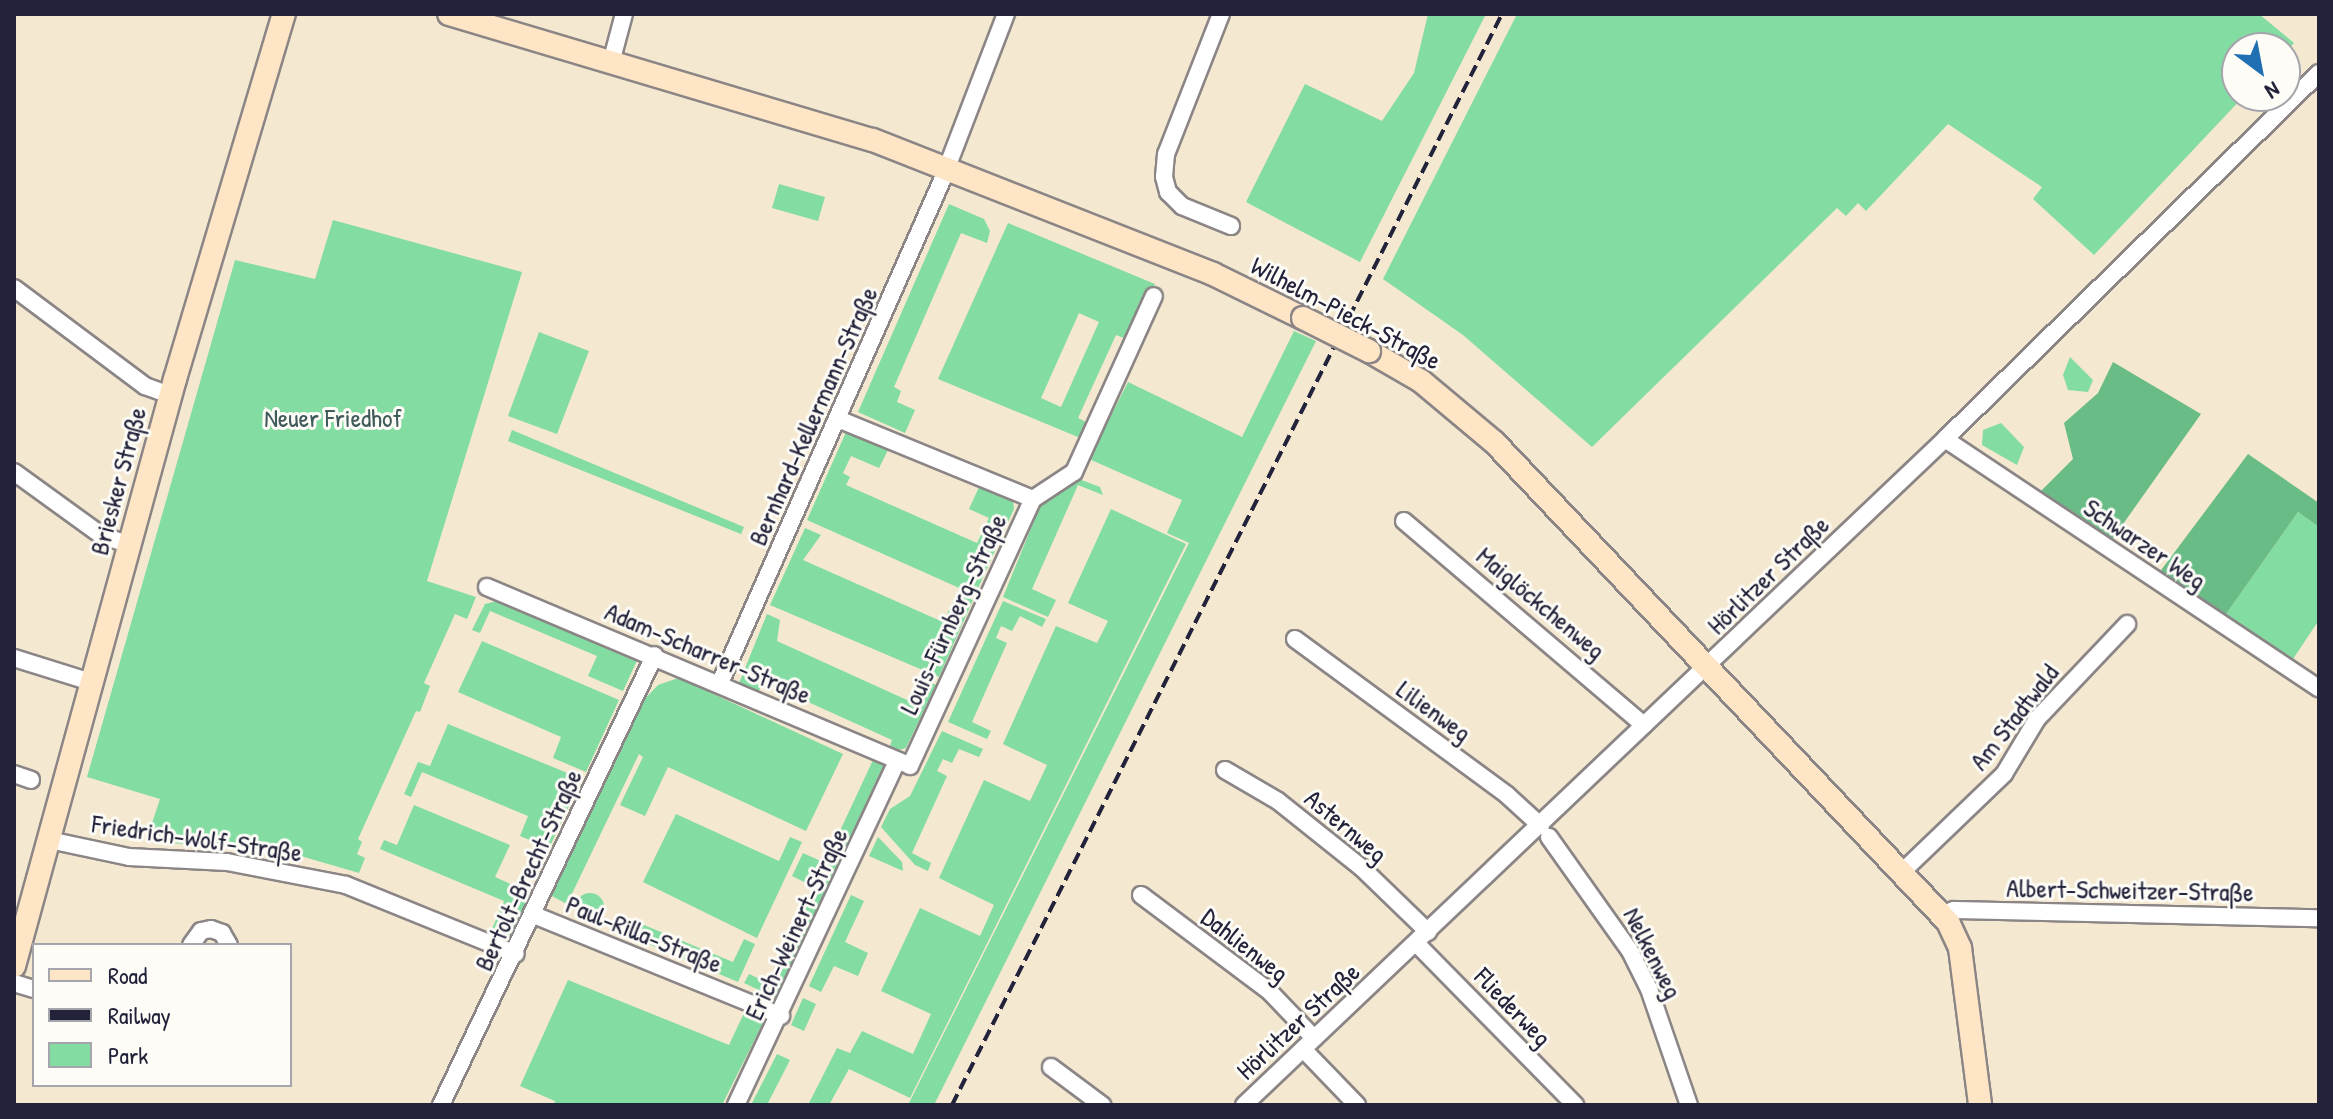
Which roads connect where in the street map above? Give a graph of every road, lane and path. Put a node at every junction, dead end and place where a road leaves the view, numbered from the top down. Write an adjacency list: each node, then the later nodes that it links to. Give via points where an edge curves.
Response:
1 (284, 14): 14 (main road, Briesker Straße)
2 (291, 14): 3 (main road)
3 (299, 14)
4 (449, 14): 8 (main road, Wilhelm-Pieck-Straße)
5 (624, 14): 8 (street)
6 (1006, 14): 10 (street, Bernhard-Kellermann-Straße)
7 (1221, 14): 11 (street, via 1166,154 1164,177 1168,192 1182,206)
8 (612, 59): 10 (main road, Wilhelm-Pieck-Straße)
9 (2319, 73): 16 (street, Hörlitzer Straße)
10 (948, 167): 15 (street, Bernhard-Kellermann-Straße); 26 (main road, Wilhelm-Pieck-Straße, bridge, via 1213,274 1421,381 1494,442)
11 (1231, 226)
12 (14, 288): 14 (street, via 145,386)
13 (1154, 296): 18 (street, via 1074,472)
14 (170, 395): 20 (main road, Briesker Straße)
15 (838, 419): 18 (street, Louis-Fürnberg-Straße); 28 (street, Bernhard-Kellermann-Straße)
16 (1945, 439): 26 (street, Hörlitzer Straße); 29 (street, Schwarzer Weg)
17 (14, 472): 20 (street, via 101,535)
18 (1033, 499): 31 (street, Louis-Fürnberg-Straße)
19 (1404, 521): 30 (street, Maiglöckchenweg)
20 (130, 545): 27 (main road, Briesker Straße)
21 (487, 587): 24 (street, Adam-Scharrer-Straße)
22 (2127, 624): 37 (street, Am Stadtwald, via 2037,719 2004,774)
23 (1295, 639): 35 (street, Lilienweg, via 1507,795)
24 (655, 655): 28 (street, Adam-Scharrer-Straße); 40 (street, Bertolt-Brecht-Straße)
25 (14, 658): 27 (street)
26 (1707, 666): 30 (street, Hörlitzer Straße); 37 (main road, Wilhelm-Pieck-Straße)
27 (91, 682): 36 (main road, Briesker Straße)
28 (720, 683): 31 (street, Adam-Scharrer-Straße)
29 (2319, 688)
30 (1644, 725): 35 (street, Hörlitzer Straße)
31 (904, 764): 47 (street, Erich-Weinert-Straße)
32 (1225, 770): 42 (street, Asternweg, via 1278,801 1362,868)
33 (14, 774): 34 (street)
34 (31, 780)
35 (1545, 832): 42 (street, Hörlitzer Straße); 56 (street, Nelkenweg, via 1592,892 1636,963)
36 (49, 840): 45 (street, Friedrich-Wolf-Straße, via 129,857 227,862 346,885); 46 (main road, Briesker Straße)
37 (1903, 871): 39 (main road, Wilhelm-Pieck-Straße)
38 (1141, 895): 48 (street, Dahlienweg, via 1270,992)
39 (1942, 914): 41 (street, Albert-Schweitzer-Straße, via 1954,910); 57 (main road, Wilhelm-Pieck-Straße, via 1960,948)
40 (534, 915): 45 (street, Bertolt-Brecht-Straße); 47 (street, Paul-Rilla-Straße)
41 (2319, 918)
42 (1422, 937): 48 (street, Hörlitzer Straße); 55 (street, Fliederweg)
43 (192, 943): 44 (street, via 201,931 211,929)
44 (228, 943)
45 (516, 954): 50 (street, Bertolt-Brecht-Straße)
46 (14, 966)
47 (781, 1016): 51 (street, Erich-Weinert-Straße)
48 (1308, 1044): 53 (street, Hörlitzer Straße); 54 (street, Dahlienweg)
49 (1051, 1067): 52 (street)
50 (441, 1105)
51 (736, 1105)
52 (1102, 1105)
53 (1244, 1105)
54 (1357, 1105)
55 (1575, 1105)
56 (1689, 1105)
57 (1980, 1105)

